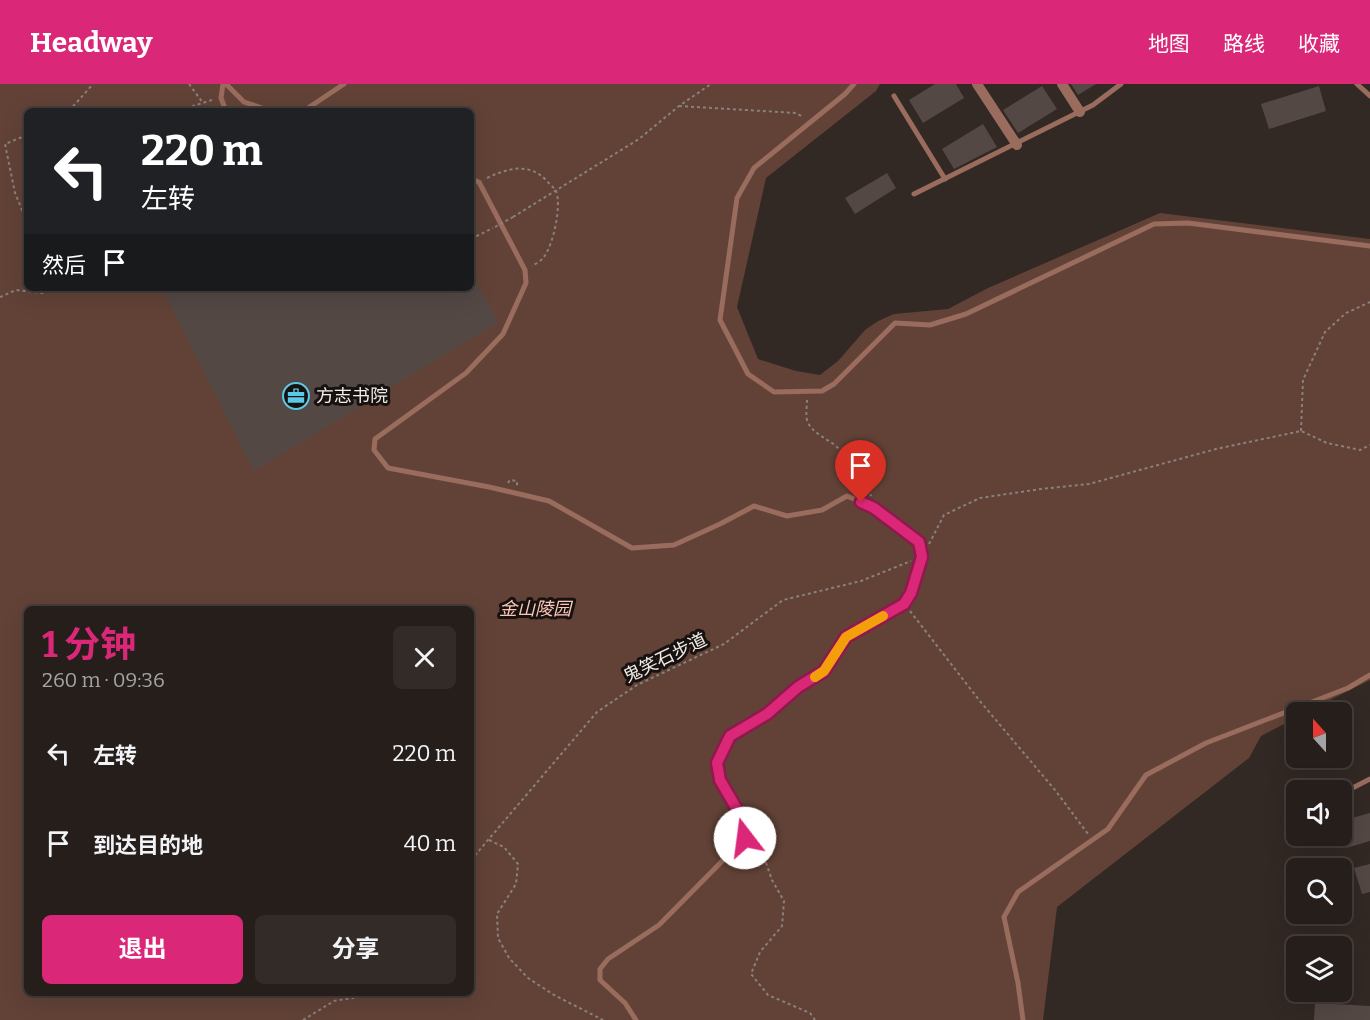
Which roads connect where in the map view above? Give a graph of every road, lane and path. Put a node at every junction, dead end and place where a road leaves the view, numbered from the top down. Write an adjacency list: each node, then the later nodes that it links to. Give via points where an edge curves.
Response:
1 (93, 84): 16 (path)
2 (189, 84): 14 (path)
3 (225, 84): 13 (lane); 19 (lane, via 244,102)
4 (344, 84): 20 (lane)
5 (711, 84): 15 (path)
6 (854, 84): 22 (lane)
7 (977, 84): 26 (street)
8 (1062, 84): 21 (street)
9 (1120, 84): 21 (lane)
10 (1357, 84): 12 (lane)
11 (894, 96): 27 (lane)
12 (1370, 96)
13 (221, 98): 14 (path); 18 (lane)
14 (203, 102): 17 (path)
15 (679, 106): 22 (path, via 796,113); 30 (path, via 639,139)
16 (72, 108)
17 (191, 108)
18 (225, 108)
19 (262, 108)
20 (308, 108)
21 (1080, 112): 26 (lane)
22 (810, 122): 42 (lane, via 754,168 737,198 720,320 748,374 774,392)
23 (24, 136): 25 (path)
24 (0, 141): 25 (path)
25 (4, 144): 32 (path)
26 (1017, 145): 27 (lane)
27 (945, 179): 31 (lane)
28 (474, 180): 29 (lane)
29 (479, 182): 30 (path, via 508,169 532,170); 35 (lane)
30 (556, 191): 33 (path, bridge); 35 (path, via 558,212 552,240 543,258)
31 (914, 195)
32 (24, 215)
33 (474, 237)
34 (1370, 246): 42 (lane, via 1188,223 1154,224 966,314 930,325 895,323 834,384 822,391)
35 (525, 270): 45 (lane, via 526,283 503,334 466,373 375,439 374,450 388,468 549,501 632,548 674,545 754,506 787,516 822,510 847,495)
36 (24, 291): 40 (path)
37 (25, 291): 39 (path)
38 (46, 291): 39 (path)
39 (42, 293)
40 (0, 297)
41 (1370, 302): 43 (path, via 1346,313 1325,332 1303,380)
42 (807, 392): 45 (path, via 807,421 820,437 836,445 855,464 868,484)
43 (1301, 431): 44 (path, via 1327,443 1360,450); 46 (path, via 1216,449 1089,484 980,498 944,515)
44 (1370, 445)
45 (874, 508): 46 (lane, via 919,542)
46 (922, 557): 47 (lane); 52 (path, 鬼笑石步道, via 861,581 783,600 724,644 610,702 597,712)
47 (904, 604): 51 (lane, via 846,637 824,671 730,736 717,763 720,780 742,818); 53 (path)
48 (1370, 675): 53 (lane, via 1348,688 1206,743 1146,775 1107,829)
49 (1370, 779): 50 (lane)
50 (1352, 788)
51 (745, 838): 58 (lane, via 659,925 608,959 600,969 600,980 625,1003); 59 (path, via 763,854 784,901 782,926 760,951 751,974 768,995 810,1013)
52 (489, 840): 54 (path, 鬼笑石步道); 57 (path, via 504,847 518,864 516,884 497,914 498,938 509,958 528,978)
53 (1092, 840): 60 (lane, via 1018,892 1004,917)
54 (474, 857)
55 (365, 996): 56 (path, via 334,1001)
56 (303, 1020)
57 (603, 1020)
58 (636, 1020)
59 (815, 1020)
60 (1023, 1020)

